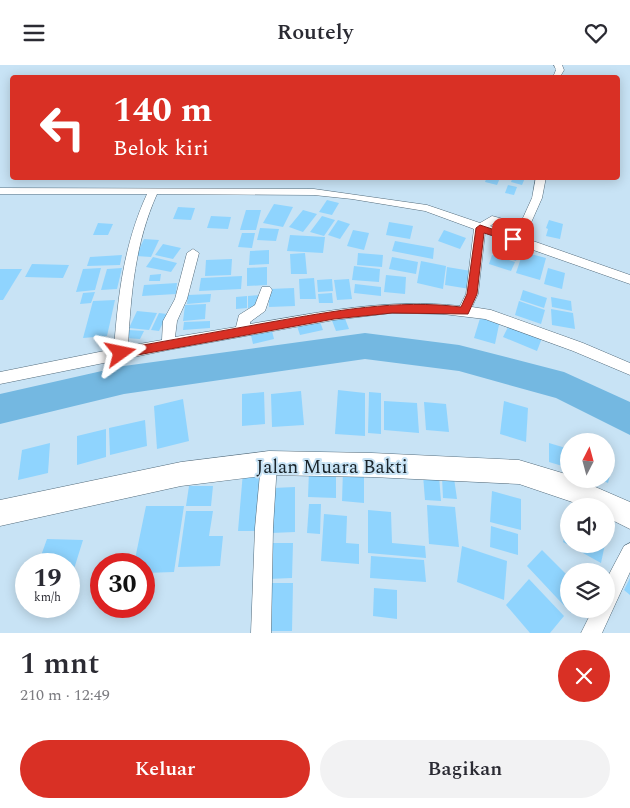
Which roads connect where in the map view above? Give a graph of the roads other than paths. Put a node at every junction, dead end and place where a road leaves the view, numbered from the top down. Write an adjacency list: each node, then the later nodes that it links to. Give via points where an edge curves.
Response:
1 (540, 180): 4 (street, via 526,223 517,226 495,219)
2 (154, 190): 3 (street); 4 (street, via 352,196 426,208); 11 (street, via 142,214 128,259)
3 (0, 191)
4 (484, 225): 6 (street); 8 (street, via 472,294)
5 (193, 253): 10 (street, via 181,299 170,321)
6 (630, 280)
7 (266, 290): 9 (street, via 260,308 244,319)
8 (464, 311): 9 (street, via 392,309); 12 (street, via 486,314 529,328)
9 (242, 331): 10 (street)
10 (168, 344): 11 (street)
11 (121, 353): 13 (street)
12 (630, 369)
13 (0, 378)
14 (269, 463): 15 (street, Jalan Muara Bakti, via 181,474); 16 (street, Jalan Muara Bakti, via 519,473 605,502); 20 (street)
15 (0, 513)
16 (630, 516)
17 (630, 552): 18 (street)
18 (615, 583)
19 (598, 618): 21 (street)
20 (261, 633)
21 (591, 633)

